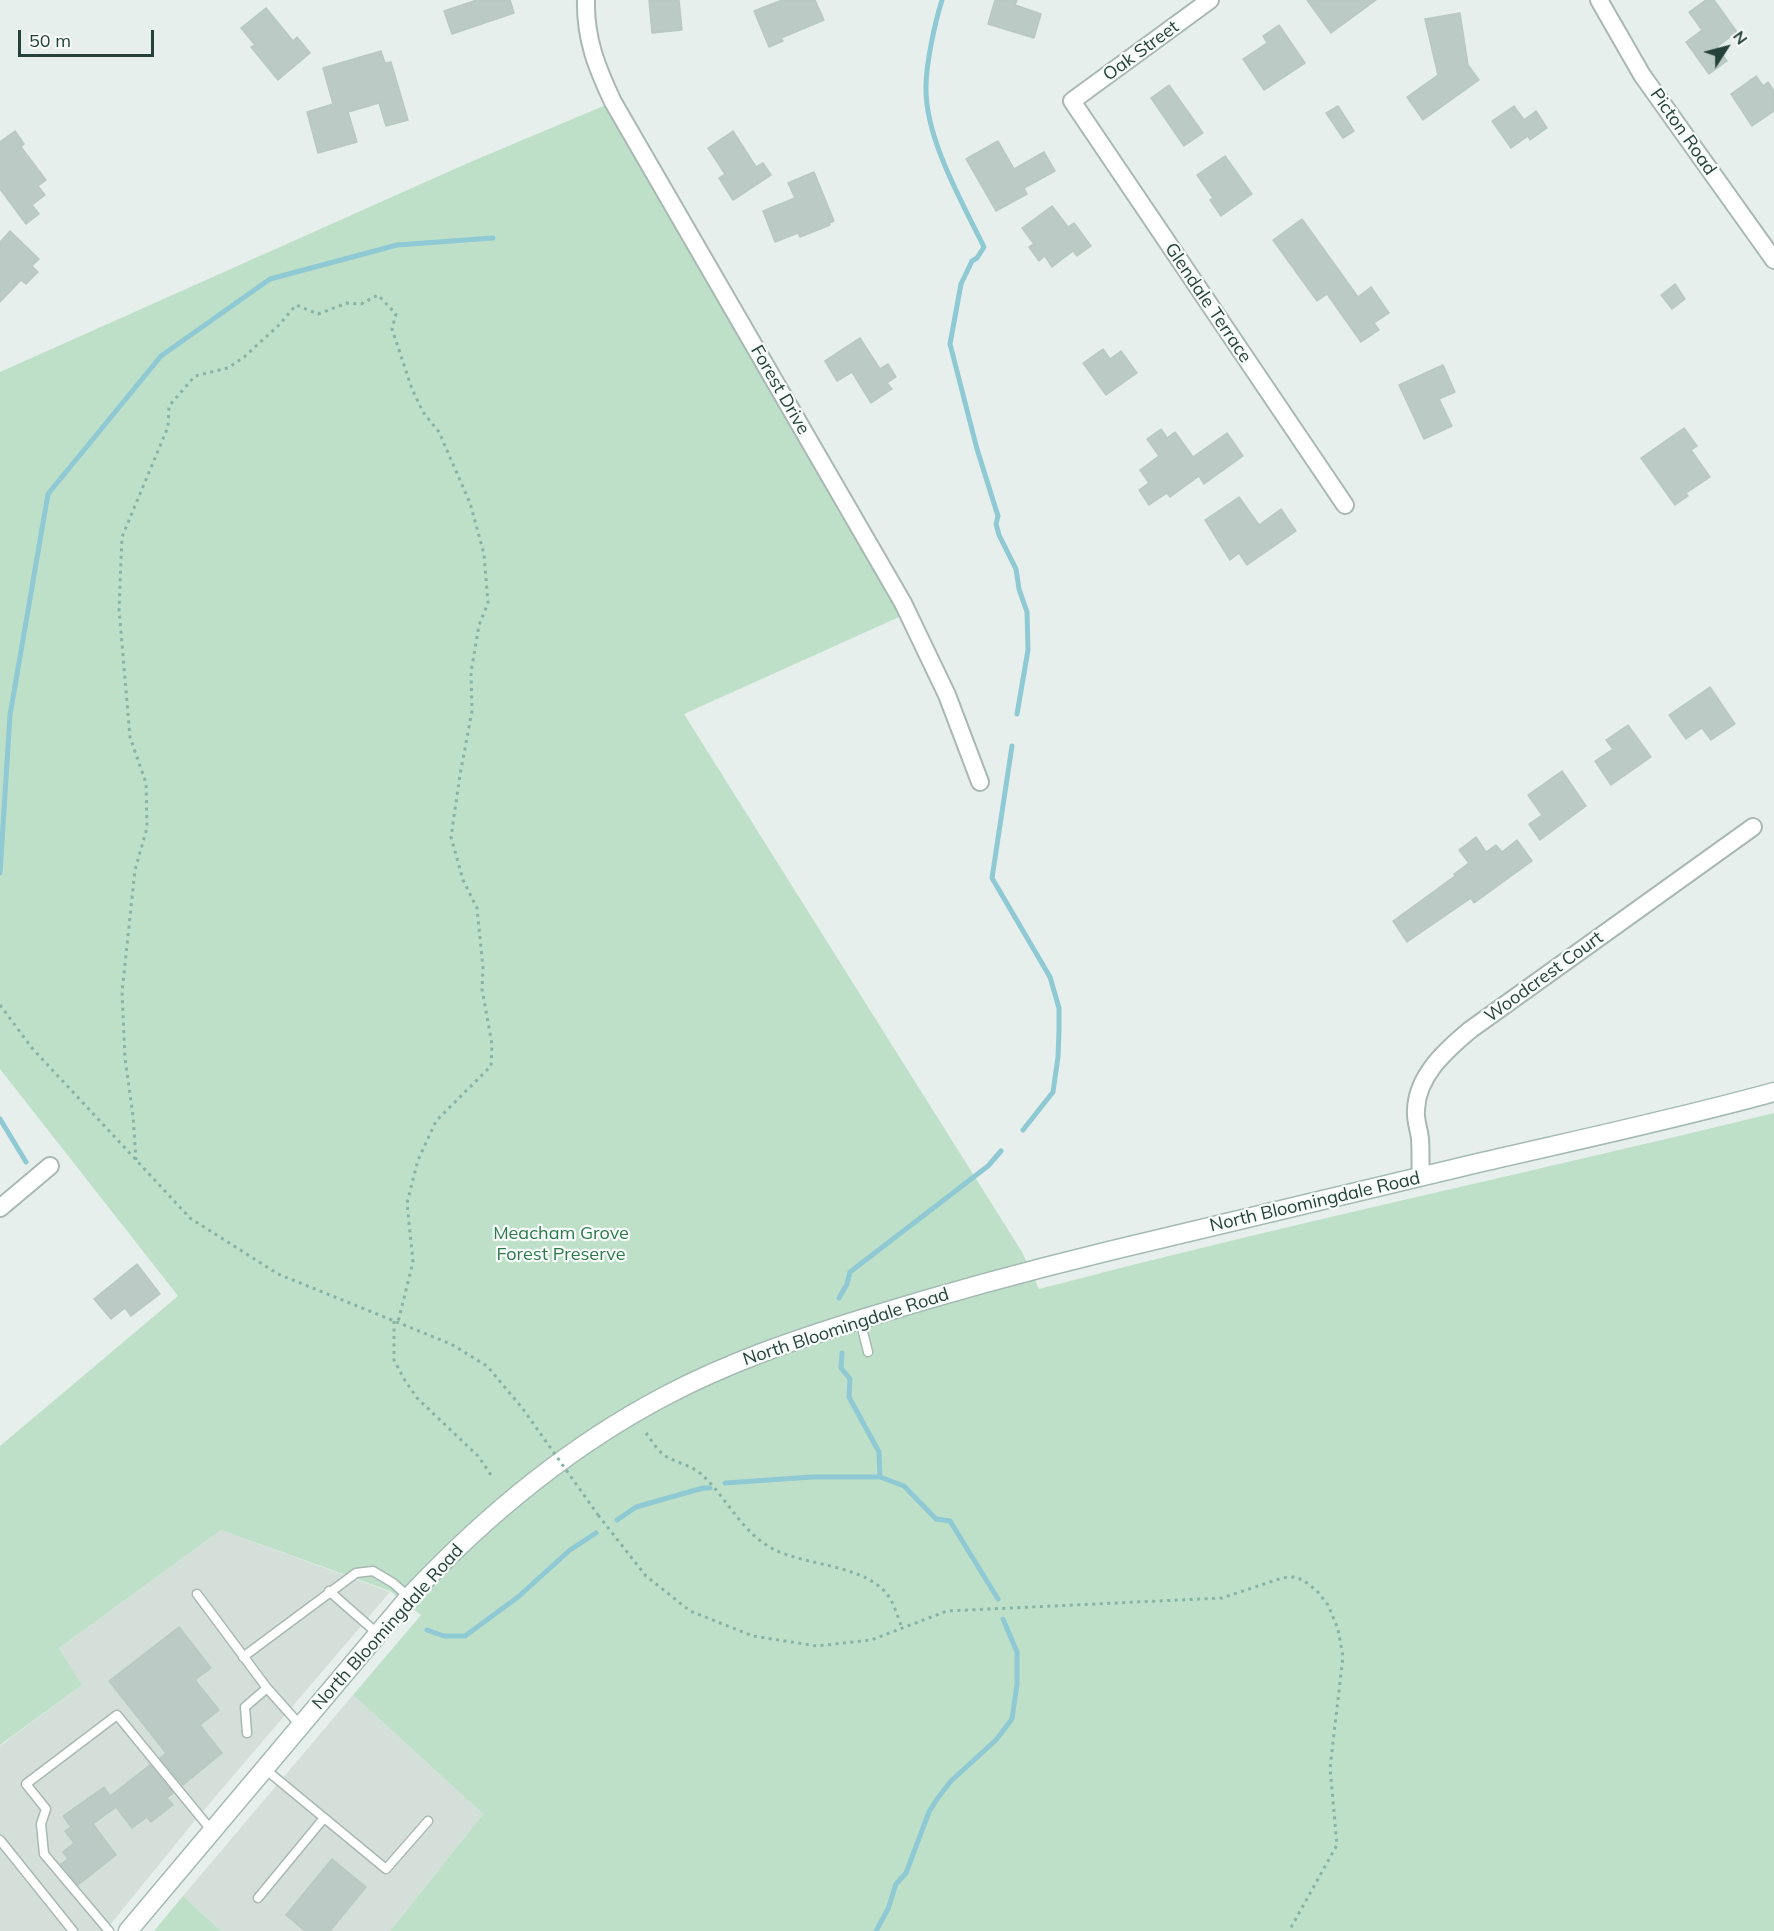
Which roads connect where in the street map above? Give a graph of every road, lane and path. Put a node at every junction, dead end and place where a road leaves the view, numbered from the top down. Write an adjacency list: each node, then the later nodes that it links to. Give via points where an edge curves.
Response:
1 (586, 0): 7 (street, Forest Drive, via 586,22 595,64 613,102 903,603 947,695)
2 (1210, 0): 4 (street, Oak Street)
3 (1599, 0): 5 (street, Picton Road, via 1642,75)
4 (1072, 101): 6 (street, Glendale Terrace)
5 (1774, 260)
6 (1345, 505)
7 (980, 782)
8 (1753, 827): 13 (street, Woodcrest Court, via 1449,1048 1420,1089 1416,1111)
9 (0, 1005): 11 (path, via 32,1048)
10 (1774, 1092): 13 (main road, North Bloomingdale Road)
11 (136, 1160): 16 (path, via 190,1218 278,1274); 16 (path, via 122,992 135,870 147,828 146,783 130,737 118,609 122,537 168,427 169,406 195,376 228,368 244,357 296,305 318,314 347,303 361,303 378,294 396,314 392,329 412,389 439,432 470,503 484,554 488,603 479,625 471,672 472,711 451,837 463,880 477,908 491,1066 436,1120 418,1160 407,1203 413,1262)
12 (50, 1167): 14 (street)
13 (1421, 1176): 15 (main road, North Bloomingdale Road, via 1050,1265)
14 (0, 1208)
15 (860, 1319): 17 (lane); 22 (main road, North Bloomingdale Road, via 738,1362 630,1415 508,1502)
16 (396, 1322): 19 (path, via 394,1360 404,1379 417,1398 478,1456); 23 (path, bridge, via 451,1344 487,1366 646,1576 690,1611 753,1636 817,1646 871,1640)
17 (868, 1352)
18 (646, 1433): 23 (path, via 667,1457 699,1472 739,1521 772,1549 871,1581 892,1602)
19 (490, 1475)
20 (329, 1591): 22 (lane, via 356,1573 373,1571); 24 (lane); 25 (lane)
21 (197, 1594): 25 (lane)
22 (409, 1597): 24 (main road, North Bloomingdale Road)
23 (902, 1628): 38 (path, via 947,1611 1222,1598 1282,1578 1303,1580 1328,1605 1343,1657 1329,1768 1337,1845)
24 (378, 1634): 27 (main road, North Bloomingdale Road)
25 (243, 1657): 26 (lane)
26 (267, 1688): 27 (lane); 28 (lane, via 245,1707)
27 (301, 1726): 29 (main road, North Bloomingdale Road)
28 (247, 1733)
29 (265, 1768): 30 (lane); 32 (main road, North Bloomingdale Road)
30 (324, 1818): 31 (lane, via 386,1869); 34 (lane)
31 (428, 1821)
32 (212, 1831): 36 (lane, via 117,1715 26,1784 46,1809 41,1824 44,1854); 37 (main road, North Bloomingdale Road)
33 (0, 1840): 35 (lane)
34 (258, 1898)
35 (73, 1931)
36 (109, 1931)
37 (128, 1931)
38 (1289, 1931)

